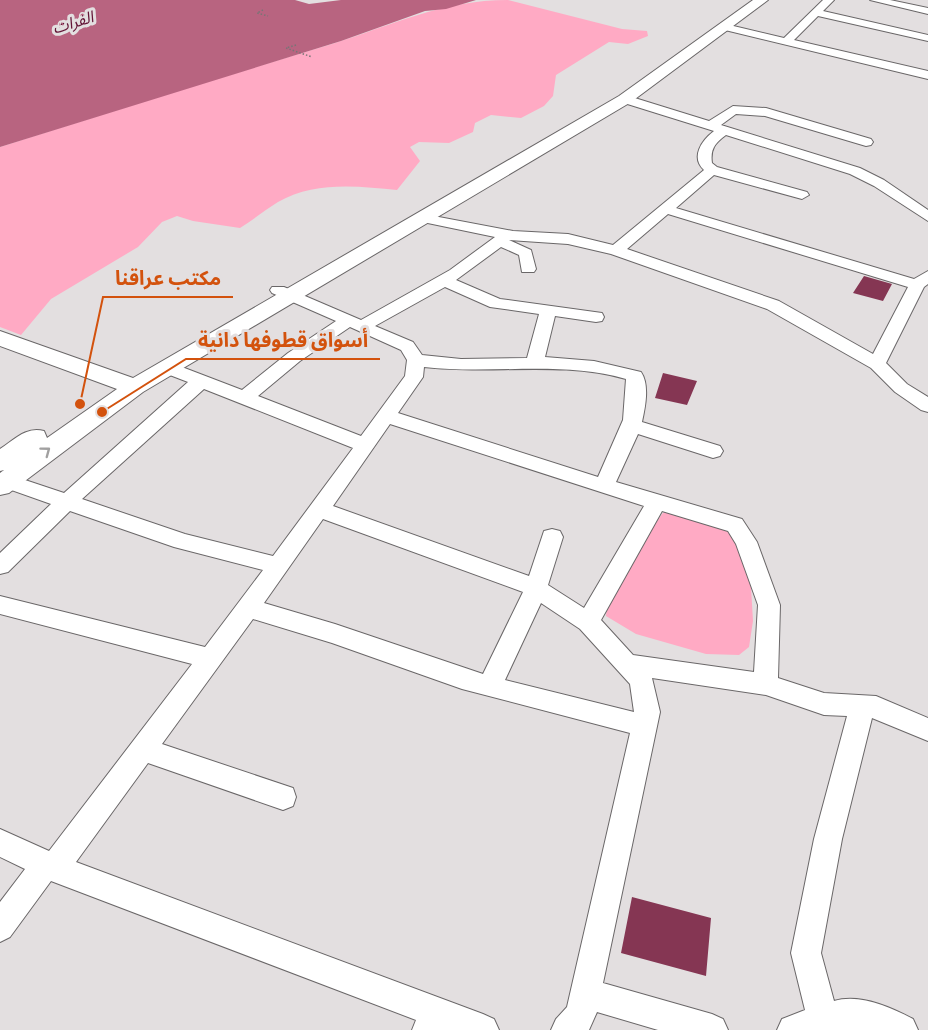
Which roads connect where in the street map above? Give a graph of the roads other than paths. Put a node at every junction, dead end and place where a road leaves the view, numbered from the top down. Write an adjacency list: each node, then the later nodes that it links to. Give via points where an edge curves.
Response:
1 (742, 0): 7 (street)
2 (761, 0): 7 (street)
3 (830, 0): 6 (street)
4 (875, 0): 5 (street)
5 (928, 11)
6 (817, 13): 8 (street); 9 (street)
7 (716, 28): 9 (street); 11 (street); 26 (street)
8 (928, 38)
9 (787, 41): 10 (street)
10 (928, 75)
11 (625, 99): 12 (street); 20 (street)
12 (718, 128): 13 (street, via 733,110 766,112); 14 (street, via 704,151 705,164); 16 (street, via 855,171)
13 (866, 142)
14 (712, 170): 15 (street); 18 (street)
15 (802, 195)
16 (904, 201): 17 (street); 19 (street)
17 (928, 207)
18 (665, 208): 22 (street); 25 (street)
19 (928, 217)
20 (423, 218): 21 (street); 26 (street)
21 (503, 238): 22 (street, via 568,239); 23 (street, via 526,253); 24 (street)
22 (616, 250): 33 (street, via 774,305)
23 (528, 269)
24 (443, 280): 27 (street, via 496,303); 29 (street, via 422,294)
25 (923, 280): 33 (street)
26 (285, 293): 29 (street); 34 (street); 36 (street)
27 (548, 310): 28 (street); 32 (street)
28 (596, 317)
29 (355, 323): 31 (street, via 407,346); 37 (street, via 294,357)
30 (0, 338): 36 (street)
31 (416, 360): 32 (street, via 464,365); 39 (street, via 414,377)
32 (535, 363): 40 (street, via 610,367 635,376 638,397)
33 (877, 363): 38 (street, via 901,388)
34 (168, 368): 35 (street); 36 (street)
35 (201, 381): 37 (street); 45 (street)
36 (127, 385): 43 (street, via 82,424)
37 (244, 398): 41 (street)
38 (928, 406)
39 (386, 416): 41 (street); 44 (street)
40 (633, 426): 42 (street); 44 (street)
41 (365, 445): 47 (street)
42 (713, 451)
43 (2, 476): 45 (street)
44 (604, 486): 46 (street)
45 (68, 501): 49 (street); 50 (street, via 182,541)
46 (657, 502): 54 (street); 57 (street, via 735,525 746,542 769,604)
47 (319, 509): 50 (street); 51 (street)
48 (552, 537): 51 (street)
49 (0, 566)
50 (278, 566): 53 (street)
51 (536, 588): 54 (street); 58 (street)
52 (0, 605): 55 (street)
53 (248, 608): 55 (street); 58 (street)
54 (588, 622): 56 (street)
55 (210, 659): 62 (street)
56 (627, 664): 57 (street); 60 (street, via 641,680 647,712)
57 (766, 684): 59 (street, via 824,704)
58 (490, 686): 60 (street)
59 (862, 706): 61 (street, via 876,707); 69 (street, via 828,839 806,952)
60 (644, 726): 67 (street)
61 (928, 730)
62 (143, 749): 63 (street); 65 (street)
63 (283, 797)
64 (0, 843): 65 (street)
65 (50, 866): 66 (street); 68 (street)
66 (0, 927)
67 (586, 993): 71 (street, via 581,1015); 72 (street)
68 (432, 1021): 70 (street)
69 (823, 1021): 73 (street); 74 (street, via 844,1014 885,1021)
70 (483, 1030)
71 (567, 1030)
72 (712, 1030)
73 (793, 1030)
74 (902, 1030)

